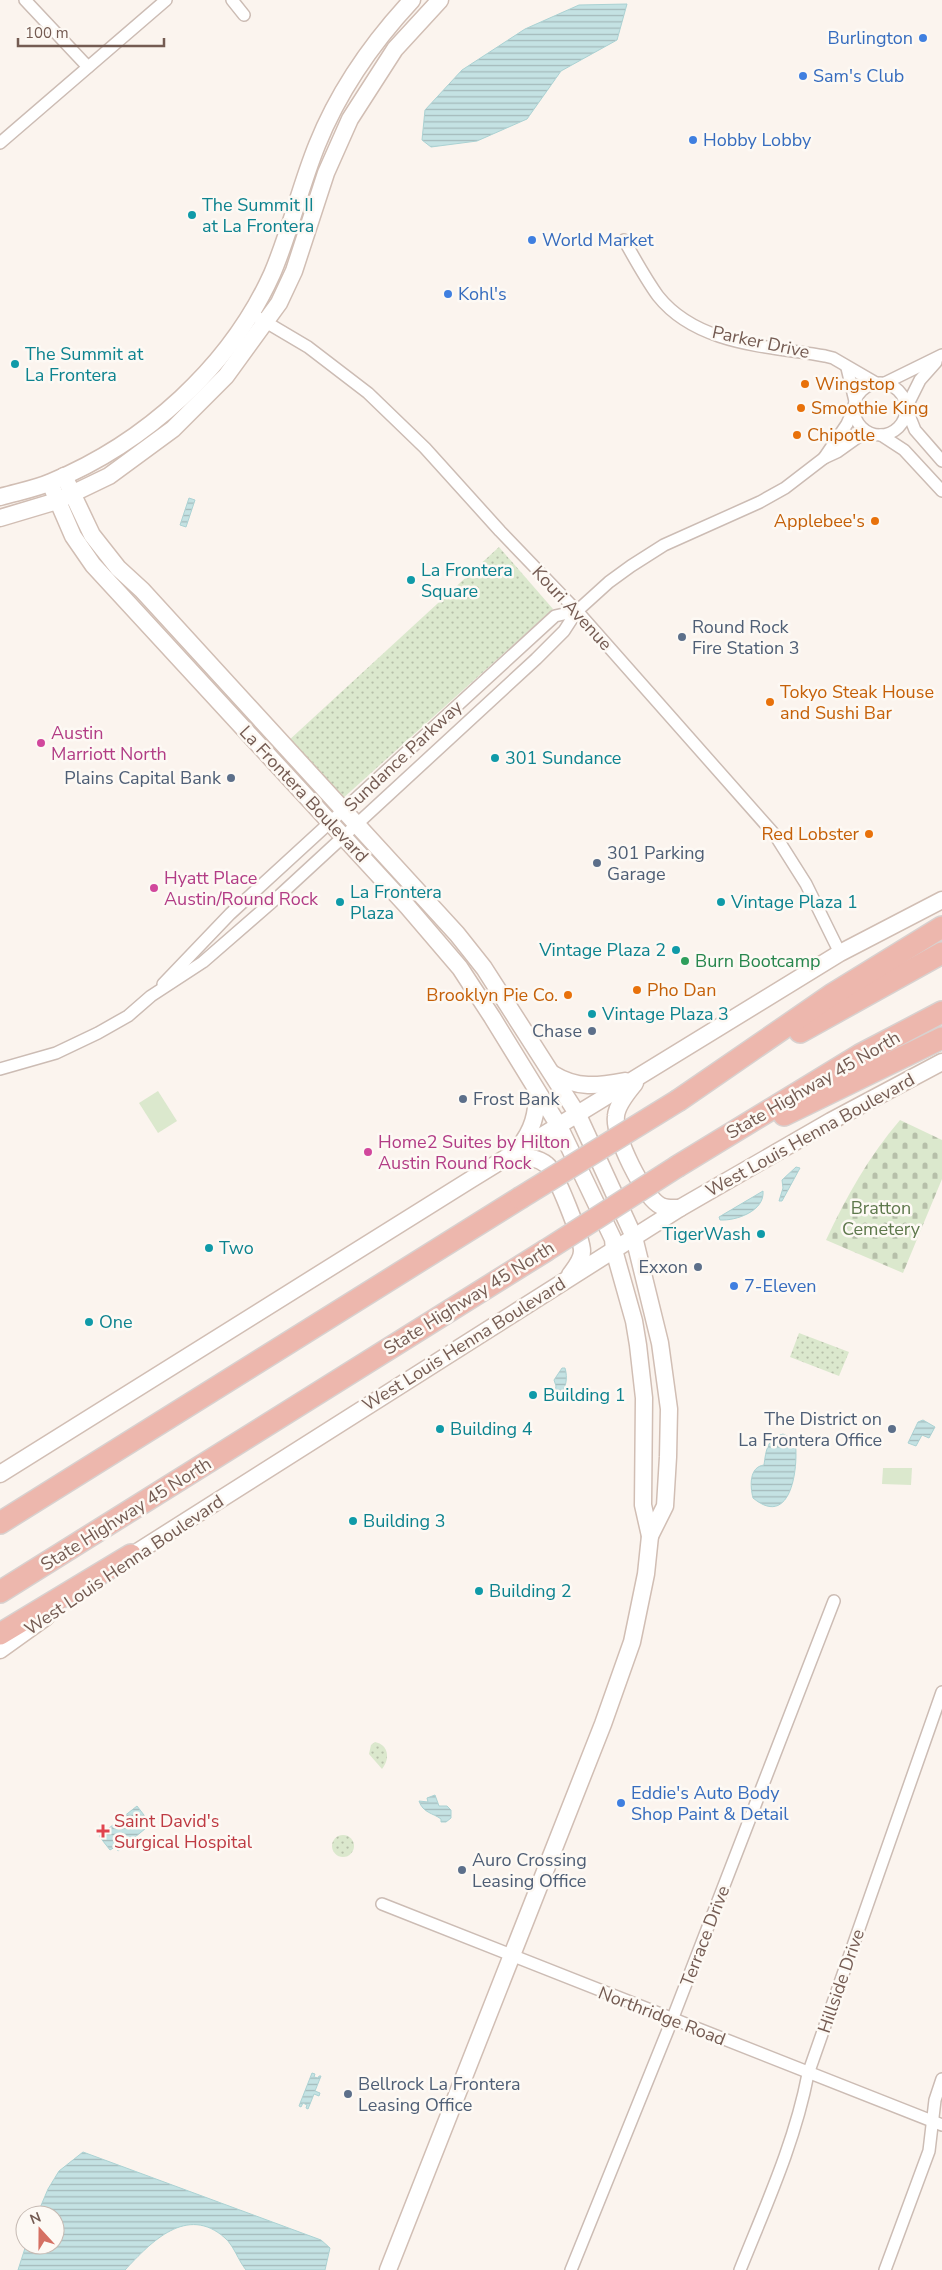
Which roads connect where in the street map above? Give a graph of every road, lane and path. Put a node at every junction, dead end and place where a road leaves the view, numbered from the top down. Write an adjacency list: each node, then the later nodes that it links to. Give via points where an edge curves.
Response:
1 (25, 0): 7 (street)
2 (166, 0): 7 (street)
3 (232, 0): 6 (street)
4 (412, 0): 10 (main road, via 360,64 332,111 286,240)
5 (440, 0): 11 (main road, via 395,49 350,119 326,173 294,271)
6 (244, 14)
7 (88, 68): 8 (street)
8 (0, 143)
9 (624, 240): 12 (street, Parker Drive, via 659,297 697,327 728,339 833,358)
10 (251, 312): 11 (street, Kouri Avenue); 20 (main road, via 213,366 162,416 97,460)
11 (266, 323): 22 (main road, via 226,376 173,429 109,476); 26 (street, Kouri Avenue, via 308,347 368,393 425,448)
12 (847, 368): 13 (street, Parker Drive); 14 (street)
13 (880, 383): 14 (street, via 867,386); 15 (street, via 900,391); 15 (street, via 942,356 920,380)
14 (854, 405): 16 (street, via 858,423); 18 (street, Sundance Parkway, via 847,424)
15 (907, 408): 17 (street, via 901,426); 19 (street, via 915,430)
16 (869, 433): 17 (street); 18 (street, Sundance Parkway)
17 (881, 435): 21 (street, via 904,450)
18 (824, 458): 26 (street, Sundance Parkway, via 785,488 760,502 664,545 608,582)
19 (942, 461)
20 (57, 479): 22 (main road, La Frontera Boulevard); 23 (main road); 24 (main road, La Frontera Boulevard)
21 (942, 490)
22 (73, 494): 24 (main road); 27 (main road, La Frontera Boulevard, via 85,522 104,552)
23 (0, 497)
24 (57, 501): 25 (main road); 28 (main road, La Frontera Boulevard, via 73,536 93,565)
25 (0, 518)
26 (577, 611): 27 (street, Sundance Parkway, via 555,616); 29 (street, Sundance Parkway, via 564,631 536,659); 33 (street, Kouri Avenue, via 775,835 806,884)
27 (344, 810): 28 (street, Sundance Parkway); 29 (main road, La Frontera Boulevard)
28 (331, 822): 30 (main road, La Frontera Boulevard); 35 (street, Sundance Parkway, via 230,914)
29 (357, 824): 30 (street, Sundance Parkway); 40 (main road, La Frontera Boulevard, via 469,949)
30 (343, 836): 35 (street, Sundance Parkway, via 203,962); 42 (main road, La Frontera Boulevard, via 460,968)
31 (942, 900): 33 (main road)
32 (942, 928): 43 (highway, via 833,994)
33 (840, 953): 41 (main road)
34 (942, 953): 43 (highway)
35 (152, 996): 39 (street, Sundance Parkway, via 128,1016 98,1033 56,1053)
36 (942, 1012): 47 (highway, State Highway 45 North, via 860,1055)
37 (942, 1038): 47 (highway)
38 (942, 1062): 48 (main road, West Louis Henna Boulevard)
39 (0, 1069)
40 (550, 1073): 41 (main road, via 580,1085 599,1086); 44 (main road, La Frontera Boulevard)
41 (637, 1079): 44 (main road); 48 (main road, via 616,1114 618,1131 648,1196 660,1206)
42 (537, 1092): 45 (main road, La Frontera Boulevard); 46 (main road, via 531,1132)
43 (679, 1100): 55 (highway, bridge)
44 (578, 1115): 45 (main road); 49 (main road, La Frontera Boulevard)
45 (559, 1126): 46 (main road); 50 (main road, La Frontera Boulevard, via 613,1240)
46 (510, 1156): 51 (main road, via 534,1158 549,1166 580,1234 581,1259); 54 (main road)
47 (678, 1166): 58 (highway, State Highway 45 North, bridge)
48 (680, 1208): 49 (main road, West Louis Henna Boulevard)
49 (634, 1237): 50 (main road, West Louis Henna Boulevard); 52 (main road, La Frontera Boulevard, via 660,1343)
50 (614, 1250): 51 (main road, West Louis Henna Boulevard); 53 (main road, La Frontera Boulevard, via 634,1321)
51 (569, 1278): 57 (main road, West Louis Henna Boulevard)
52 (667, 1394): 53 (main road); 56 (main road, La Frontera Boulevard, via 665,1506)
53 (644, 1398): 56 (main road, La Frontera Boulevard, via 643,1505)
54 (0, 1474)
55 (0, 1523)
56 (650, 1536): 64 (main road, via 632,1642)
57 (131, 1556): 60 (highway); 61 (main road, West Louis Henna Boulevard)
58 (0, 1592)
59 (834, 1601): 65 (street, Terrace Drive)
60 (0, 1634)
61 (0, 1650)
62 (942, 1692): 66 (street, Hillside Drive)
63 (382, 1904): 64 (street, Northridge Road)
64 (512, 1957): 65 (street, Northridge Road); 69 (main road)
65 (672, 2020): 66 (street, Northridge Road); 70 (street, Terrace Drive)
66 (808, 2074): 68 (street, Northridge Road); 71 (street, Hillside Drive, via 789,2149)
67 (942, 2079): 68 (street, via 935,2100)
68 (937, 2124): 72 (street)
69 (388, 2270)
70 (571, 2270)
71 (740, 2270)
72 (885, 2270)

